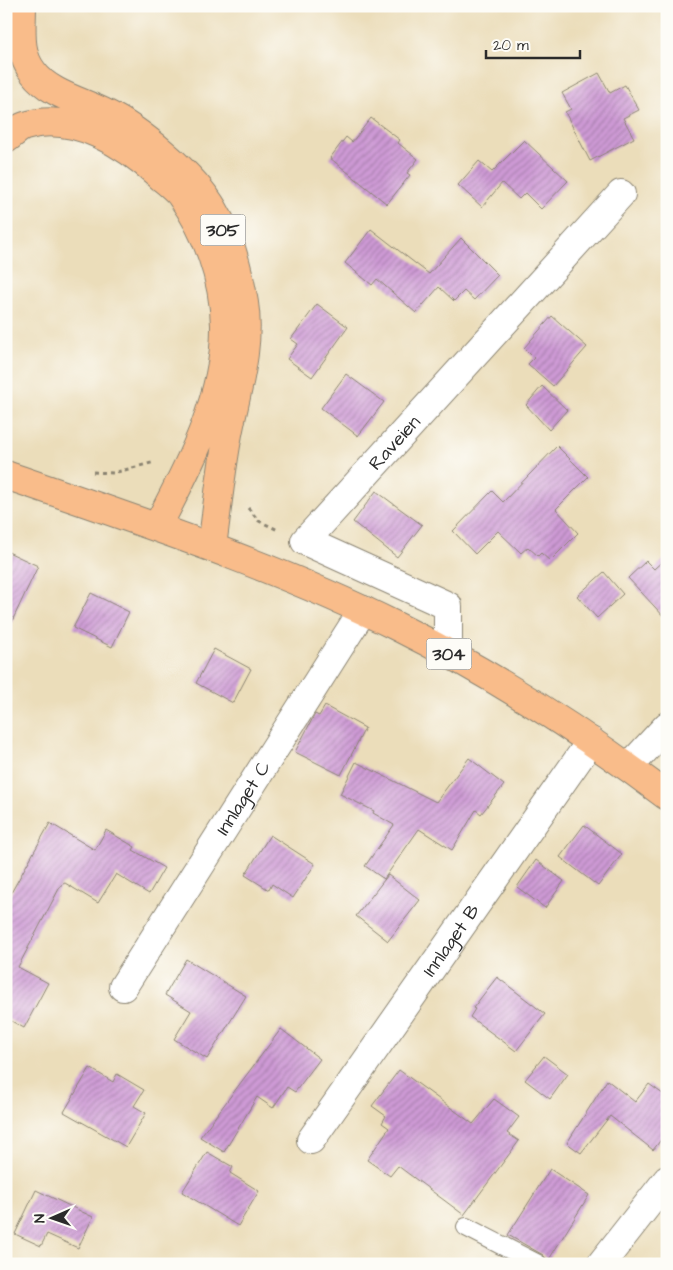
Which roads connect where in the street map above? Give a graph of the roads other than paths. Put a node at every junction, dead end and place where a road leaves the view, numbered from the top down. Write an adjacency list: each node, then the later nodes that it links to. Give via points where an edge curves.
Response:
1 (20, 6): 2 (main road, 305); 7 (main road, 305, via 21,49 33,72 54,90 106,113 147,138 199,189 214,210 230,246 244,304 245,346 220,478)
2 (6, 59)
3 (6, 139): 6 (main road, 305, via 23,126 53,122 101,134 138,156 179,194 204,236 219,276 225,324 223,366 189,467)
4 (621, 194): 9 (street, Raveien, via 305,541 448,606)
5 (6, 475): 6 (main road)
6 (156, 527): 7 (main road)
7 (212, 546): 8 (main road, 304)
8 (363, 610): 9 (main road, 304); 14 (street, Innlaget C)
9 (448, 654): 11 (main road, 304)
10 (667, 726): 12 (street)
11 (591, 741): 12 (main road, 304); 15 (street, Innlaget B)
12 (628, 767): 13 (main road, 304)
13 (667, 796)
14 (123, 987)
15 (311, 1140)
16 (667, 1180): 19 (street)
17 (466, 1226): 18 (lane)
18 (538, 1264)
19 (601, 1264)

